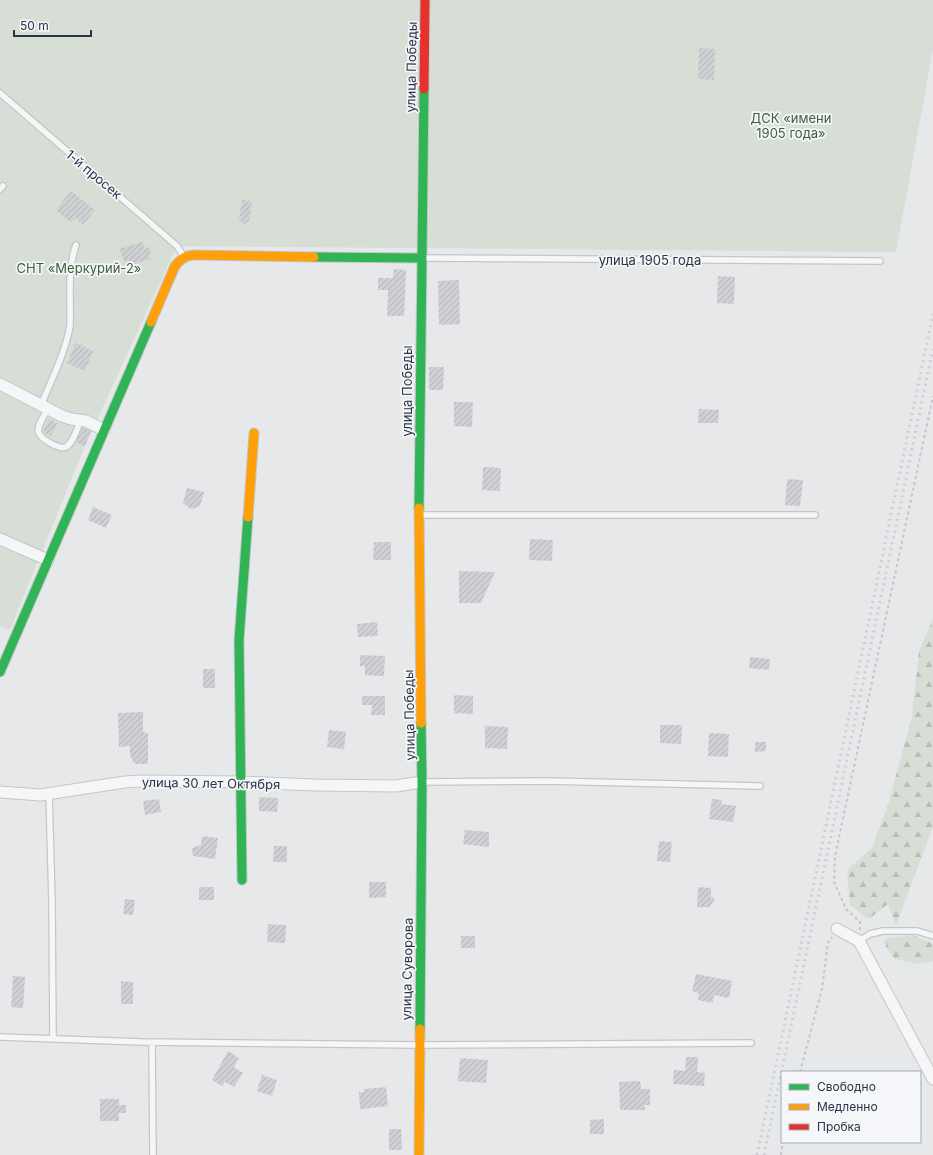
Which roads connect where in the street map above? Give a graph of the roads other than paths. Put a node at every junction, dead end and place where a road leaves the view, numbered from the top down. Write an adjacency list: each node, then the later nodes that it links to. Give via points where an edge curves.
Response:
1 (425, 0): 5 (street, улица Победы)
2 (0, 93): 4 (lane, 1-й просек, via 177,246)
3 (76, 245): 8 (lane, via 71,265 69,333)
4 (184, 257): 5 (street, via 195,255); 10 (street, via 175,266)
5 (421, 258): 6 (lane, улица 1905 года); 12 (street, улица Победы)
6 (880, 261)
7 (0, 384): 8 (street)
8 (44, 407): 9 (street, via 71,419); 9 (lane, via 39,435 61,448 71,441)
9 (81, 420): 10 (street)
10 (99, 427): 15 (street)
11 (254, 433): 17 (street, via 239,640)
12 (420, 515): 13 (lane); 18 (street, улица Победы)
13 (815, 515)
14 (0, 539): 15 (street)
15 (48, 560): 16 (street)
16 (0, 672)
17 (240, 782): 18 (street, улица 30 лет Октября, via 396,786); 21 (street, улица 30 лет Октября, via 125,782); 22 (street)
18 (422, 782): 19 (lane, via 548,781); 30 (street, улица Суворова)
19 (760, 786)
20 (0, 792): 21 (street, улица 30 лет Октября)
21 (49, 794): 27 (lane)
22 (242, 880)
23 (837, 930): 25 (street)
24 (933, 936): 25 (lane, via 917,931 883,931 870,934)
25 (858, 941): 31 (street)
26 (0, 1038): 27 (lane)
27 (53, 1039): 28 (lane)
28 (152, 1042): 30 (lane); 32 (lane)
29 (751, 1043): 30 (lane)
30 (420, 1045): 33 (street, улица Суворова)
31 (933, 1079)
32 (153, 1155)
33 (419, 1155)

